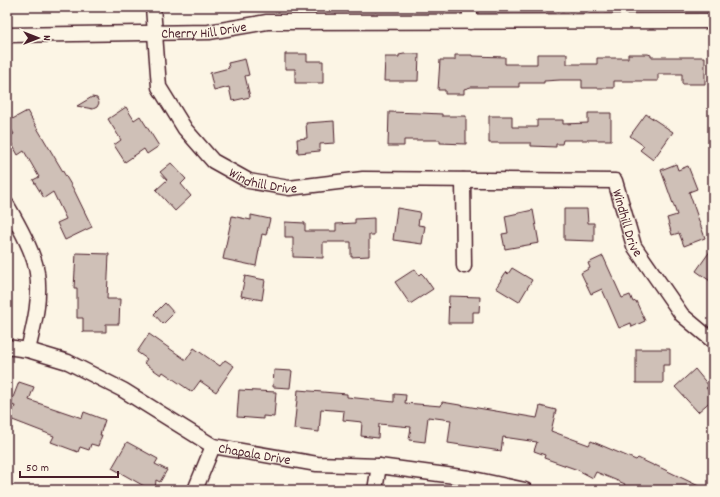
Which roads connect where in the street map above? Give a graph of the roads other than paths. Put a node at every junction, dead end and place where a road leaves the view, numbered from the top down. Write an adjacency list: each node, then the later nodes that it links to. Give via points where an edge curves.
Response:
1 (153, 7): 5 (street, Windhill Drive)
2 (470, 7): 4 (street)
3 (713, 21): 4 (street, Cherry Hill Drive)
4 (470, 22): 5 (street, Cherry Hill Drive, via 267,22 209,32)
5 (157, 34): 6 (street, Cherry Hill Drive); 7 (street, Windhill Drive, via 159,87 185,129 213,161 249,181 289,188 363,179)
6 (7, 35)
7 (463, 180): 9 (street); 10 (street, Windhill Drive, via 615,181 634,246 682,315)
8 (7, 205): 12 (street, via 21,230 37,272 37,315)
9 (464, 266)
10 (713, 341)
11 (7, 347): 12 (street, Chapala Drive)
12 (28, 350): 13 (street, Chapala Drive, via 68,362 123,390)
13 (213, 446): 14 (street, Chapala Drive, via 317,464); 15 (street)
14 (379, 466): 16 (street); 17 (street, Chapala Drive, via 469,478)
15 (195, 490)
16 (375, 490)
17 (525, 490)

